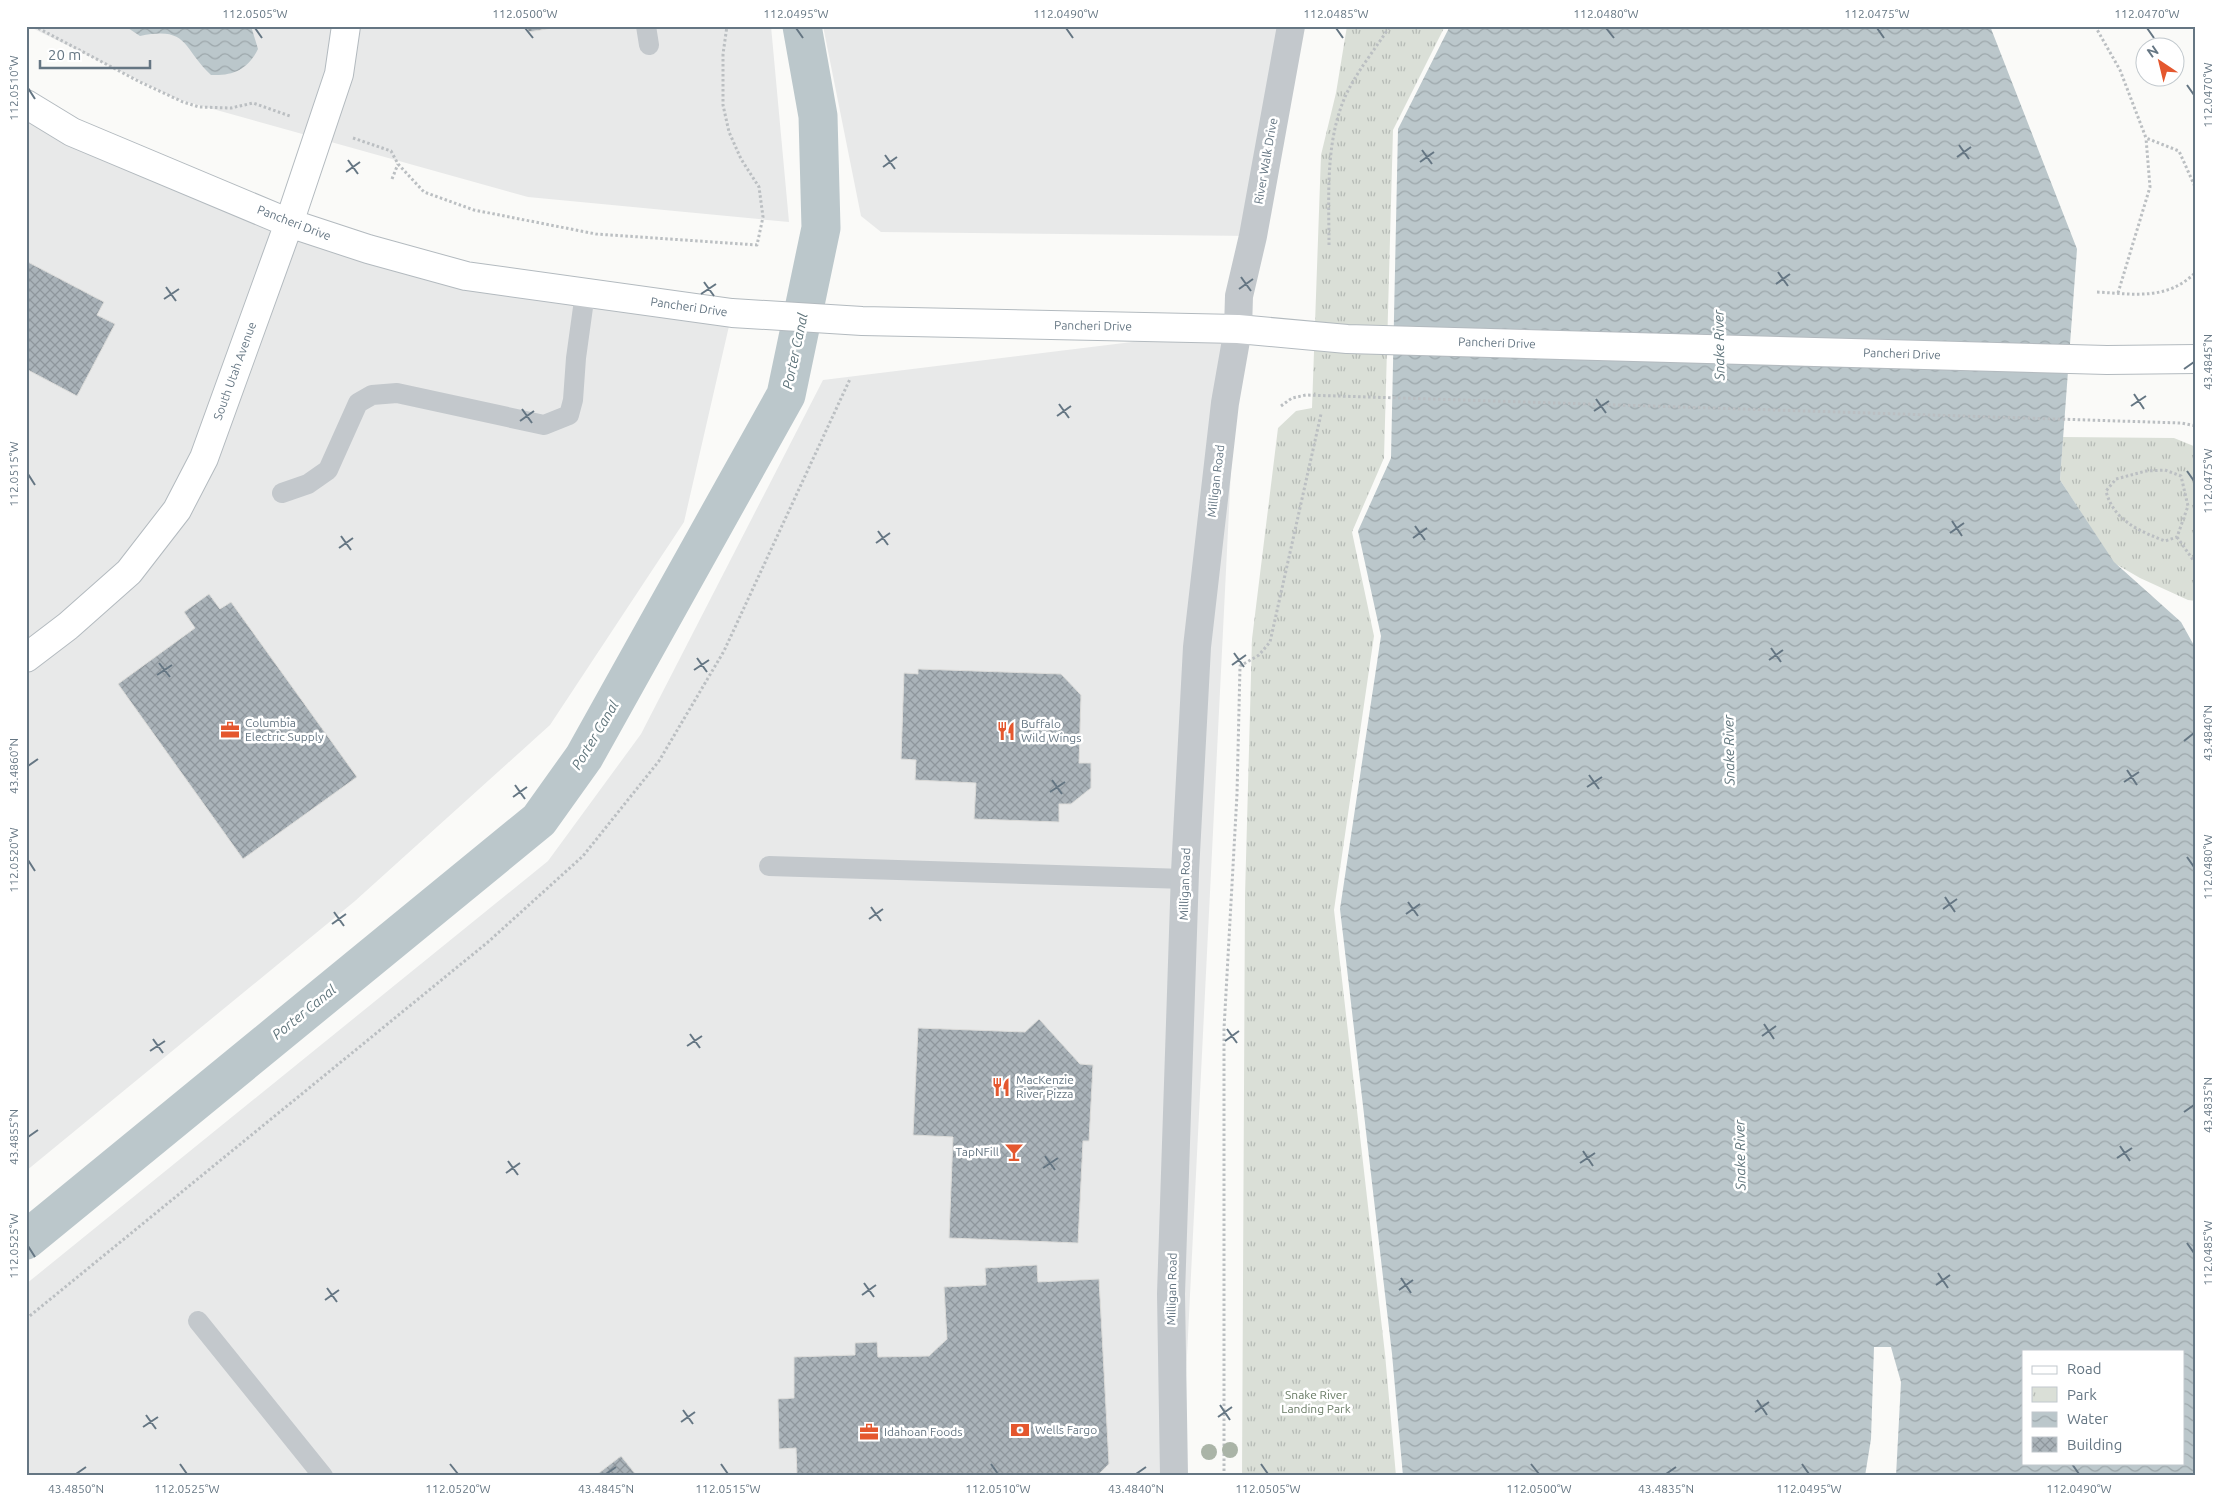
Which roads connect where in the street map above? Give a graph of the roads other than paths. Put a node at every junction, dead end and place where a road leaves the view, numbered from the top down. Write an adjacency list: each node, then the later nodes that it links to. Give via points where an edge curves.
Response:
1 (346, 26): 4 (main road, South Utah Avenue, via 340,74)
2 (1290, 26): 6 (street, River Walk Drive, via 1253,236)
3 (26, 104): 4 (main road, Pancheri Drive, via 72,132)
4 (290, 223): 5 (main road, Pancheri Drive, via 466,276); 10 (main road, South Utah Avenue, via 204,458 178,510 129,572)
5 (585, 293): 7 (main road, Pancheri Drive, via 732,313 862,321); 9 (lane, via 569,415 544,425 397,393 372,395 358,403 328,470 308,484)
6 (1239, 296): 7 (street, Milligan Road)
7 (1238, 329): 8 (main road, Pancheri Drive, via 1347,339 2107,360); 12 (street, Milligan Road, via 1225,403 1197,647)
8 (2196, 359)
9 (282, 493)
10 (26, 658)
11 (769, 866): 12 (lane)
12 (1185, 878): 15 (street, Milligan Road, via 1171,1294)
13 (198, 1321): 14 (lane)
14 (323, 1476)
15 (1174, 1476)

